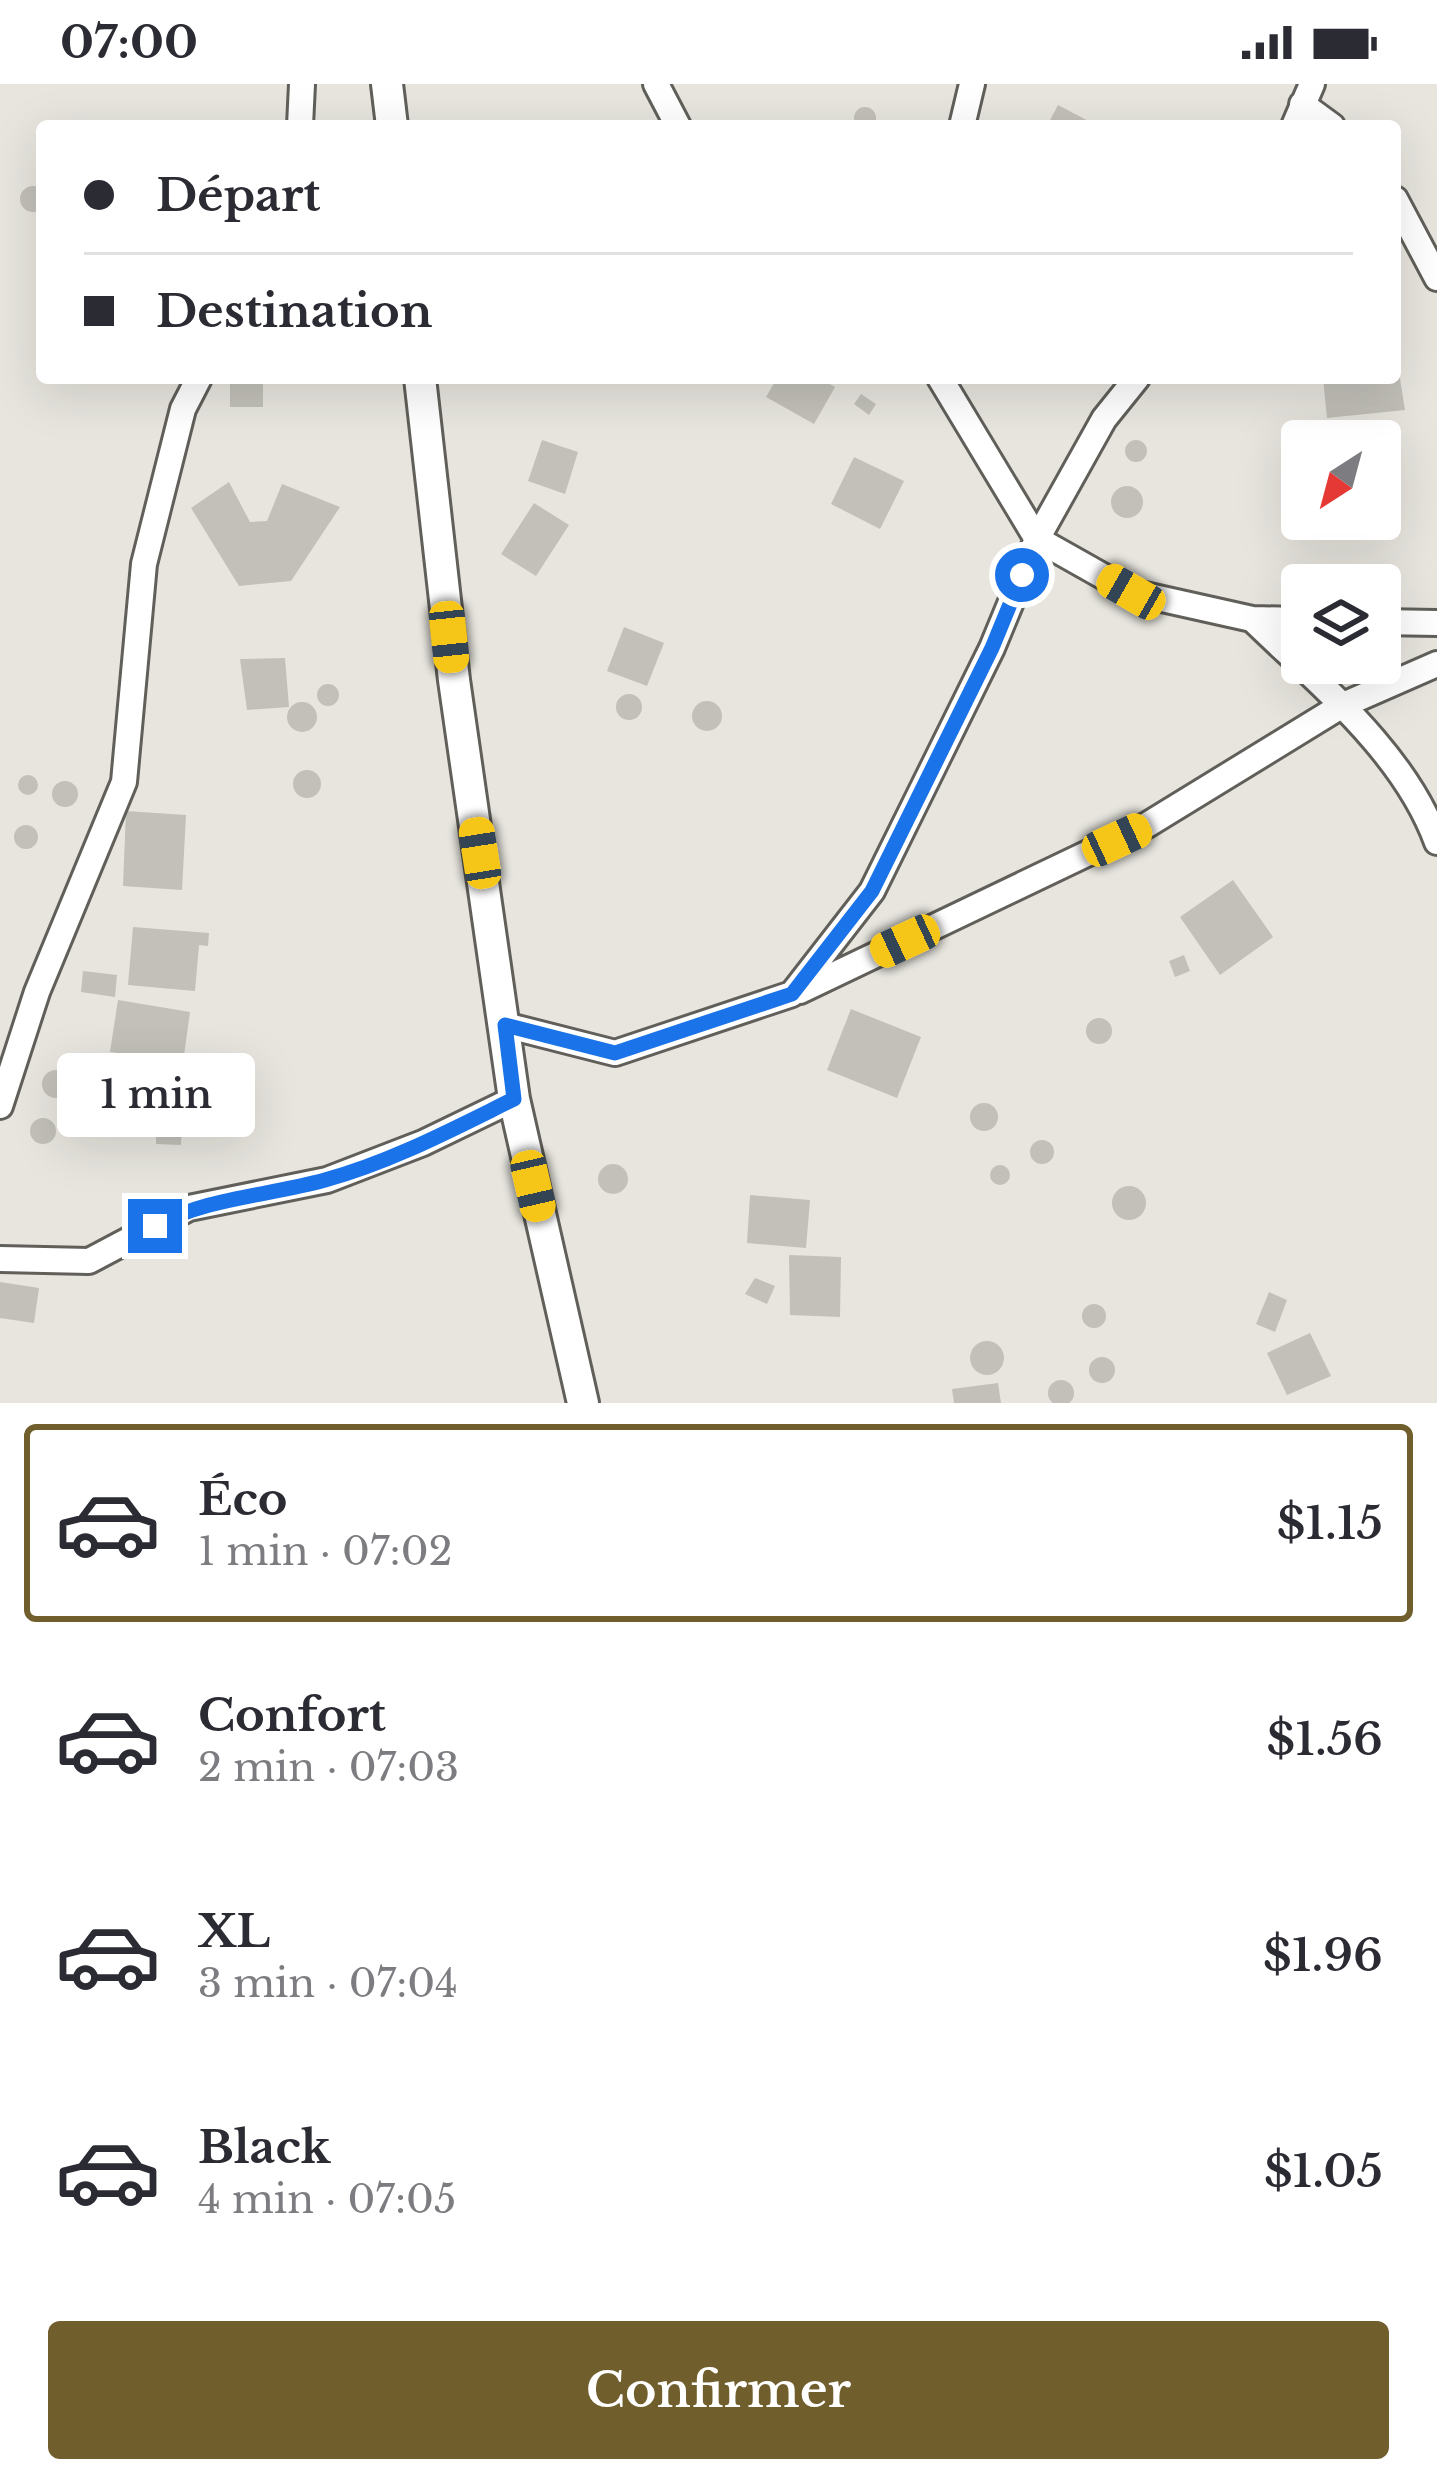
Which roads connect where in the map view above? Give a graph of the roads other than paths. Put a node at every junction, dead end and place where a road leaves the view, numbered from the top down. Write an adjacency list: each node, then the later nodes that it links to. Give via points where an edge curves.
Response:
1 (302, 84): 5 (street)
2 (387, 84): 6 (street)
3 (656, 84): 7 (street)
4 (973, 84): 8 (street)
5 (300, 120)
6 (391, 120)
7 (675, 120)
8 (964, 120)
9 (1401, 211): 10 (street)
10 (1437, 278)
11 (196, 384): 26 (street, via 144,563 124,782 37,992)
12 (421, 384): 24 (street)
13 (944, 384): 15 (street)
14 (1132, 384): 15 (street)
15 (1037, 539): 16 (street, via 1131,592); 23 (street, via 872,891)
16 (1252, 620): 17 (street); 21 (street)
17 (1281, 620)
18 (1401, 622): 19 (street)
19 (1437, 622)
20 (1437, 664): 21 (street)
21 (1341, 706): 22 (street, via 1421,799); 23 (street, via 1148,826)
22 (1437, 842)
23 (792, 994): 24 (street, via 615,1053)
24 (505, 1025): 25 (street)
25 (514, 1099): 27 (street, via 327,1180 189,1208 89,1262); 28 (street)
26 (0, 1106)
27 (0, 1259)
28 (583, 1403)

